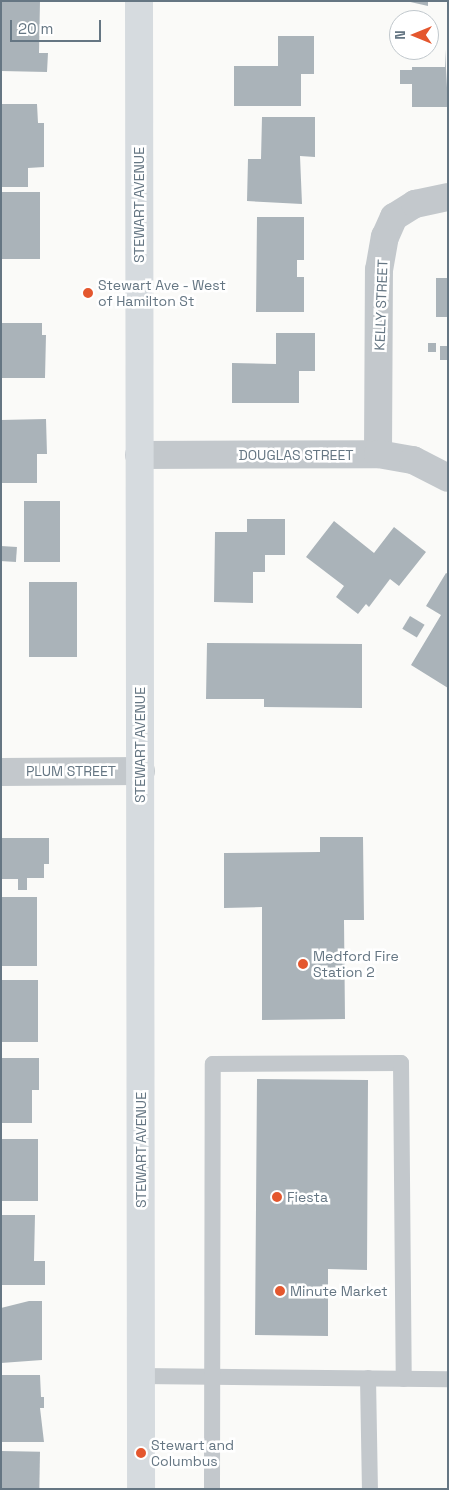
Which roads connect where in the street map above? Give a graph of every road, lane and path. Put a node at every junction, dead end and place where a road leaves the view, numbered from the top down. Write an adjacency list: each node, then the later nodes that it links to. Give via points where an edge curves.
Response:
1 (140, 1): 4 (main road, STEWART AVENUE)
2 (448, 197): 3 (street, KELLY STREET, via 415,204 394,217 385,237 379,270)
3 (378, 454): 4 (street, DOUGLAS STREET); 5 (street, DOUGLAS STREET, via 413,460)
4 (139, 455): 6 (main road, STEWART AVENUE)
5 (448, 478)
6 (141, 771): 7 (street, PLUM STREET); 8 (main road, STEWART AVENUE)
7 (1, 772)
8 (141, 1376): 9 (lane); 13 (main road, STEWART AVENUE)
9 (211, 1377): 10 (lane); 11 (lane, via 213,1064 402,1064); 14 (lane)
10 (368, 1378): 11 (lane); 15 (lane)
11 (404, 1378): 12 (lane)
12 (448, 1379)
13 (141, 1489)
14 (212, 1489)
15 (370, 1489)

